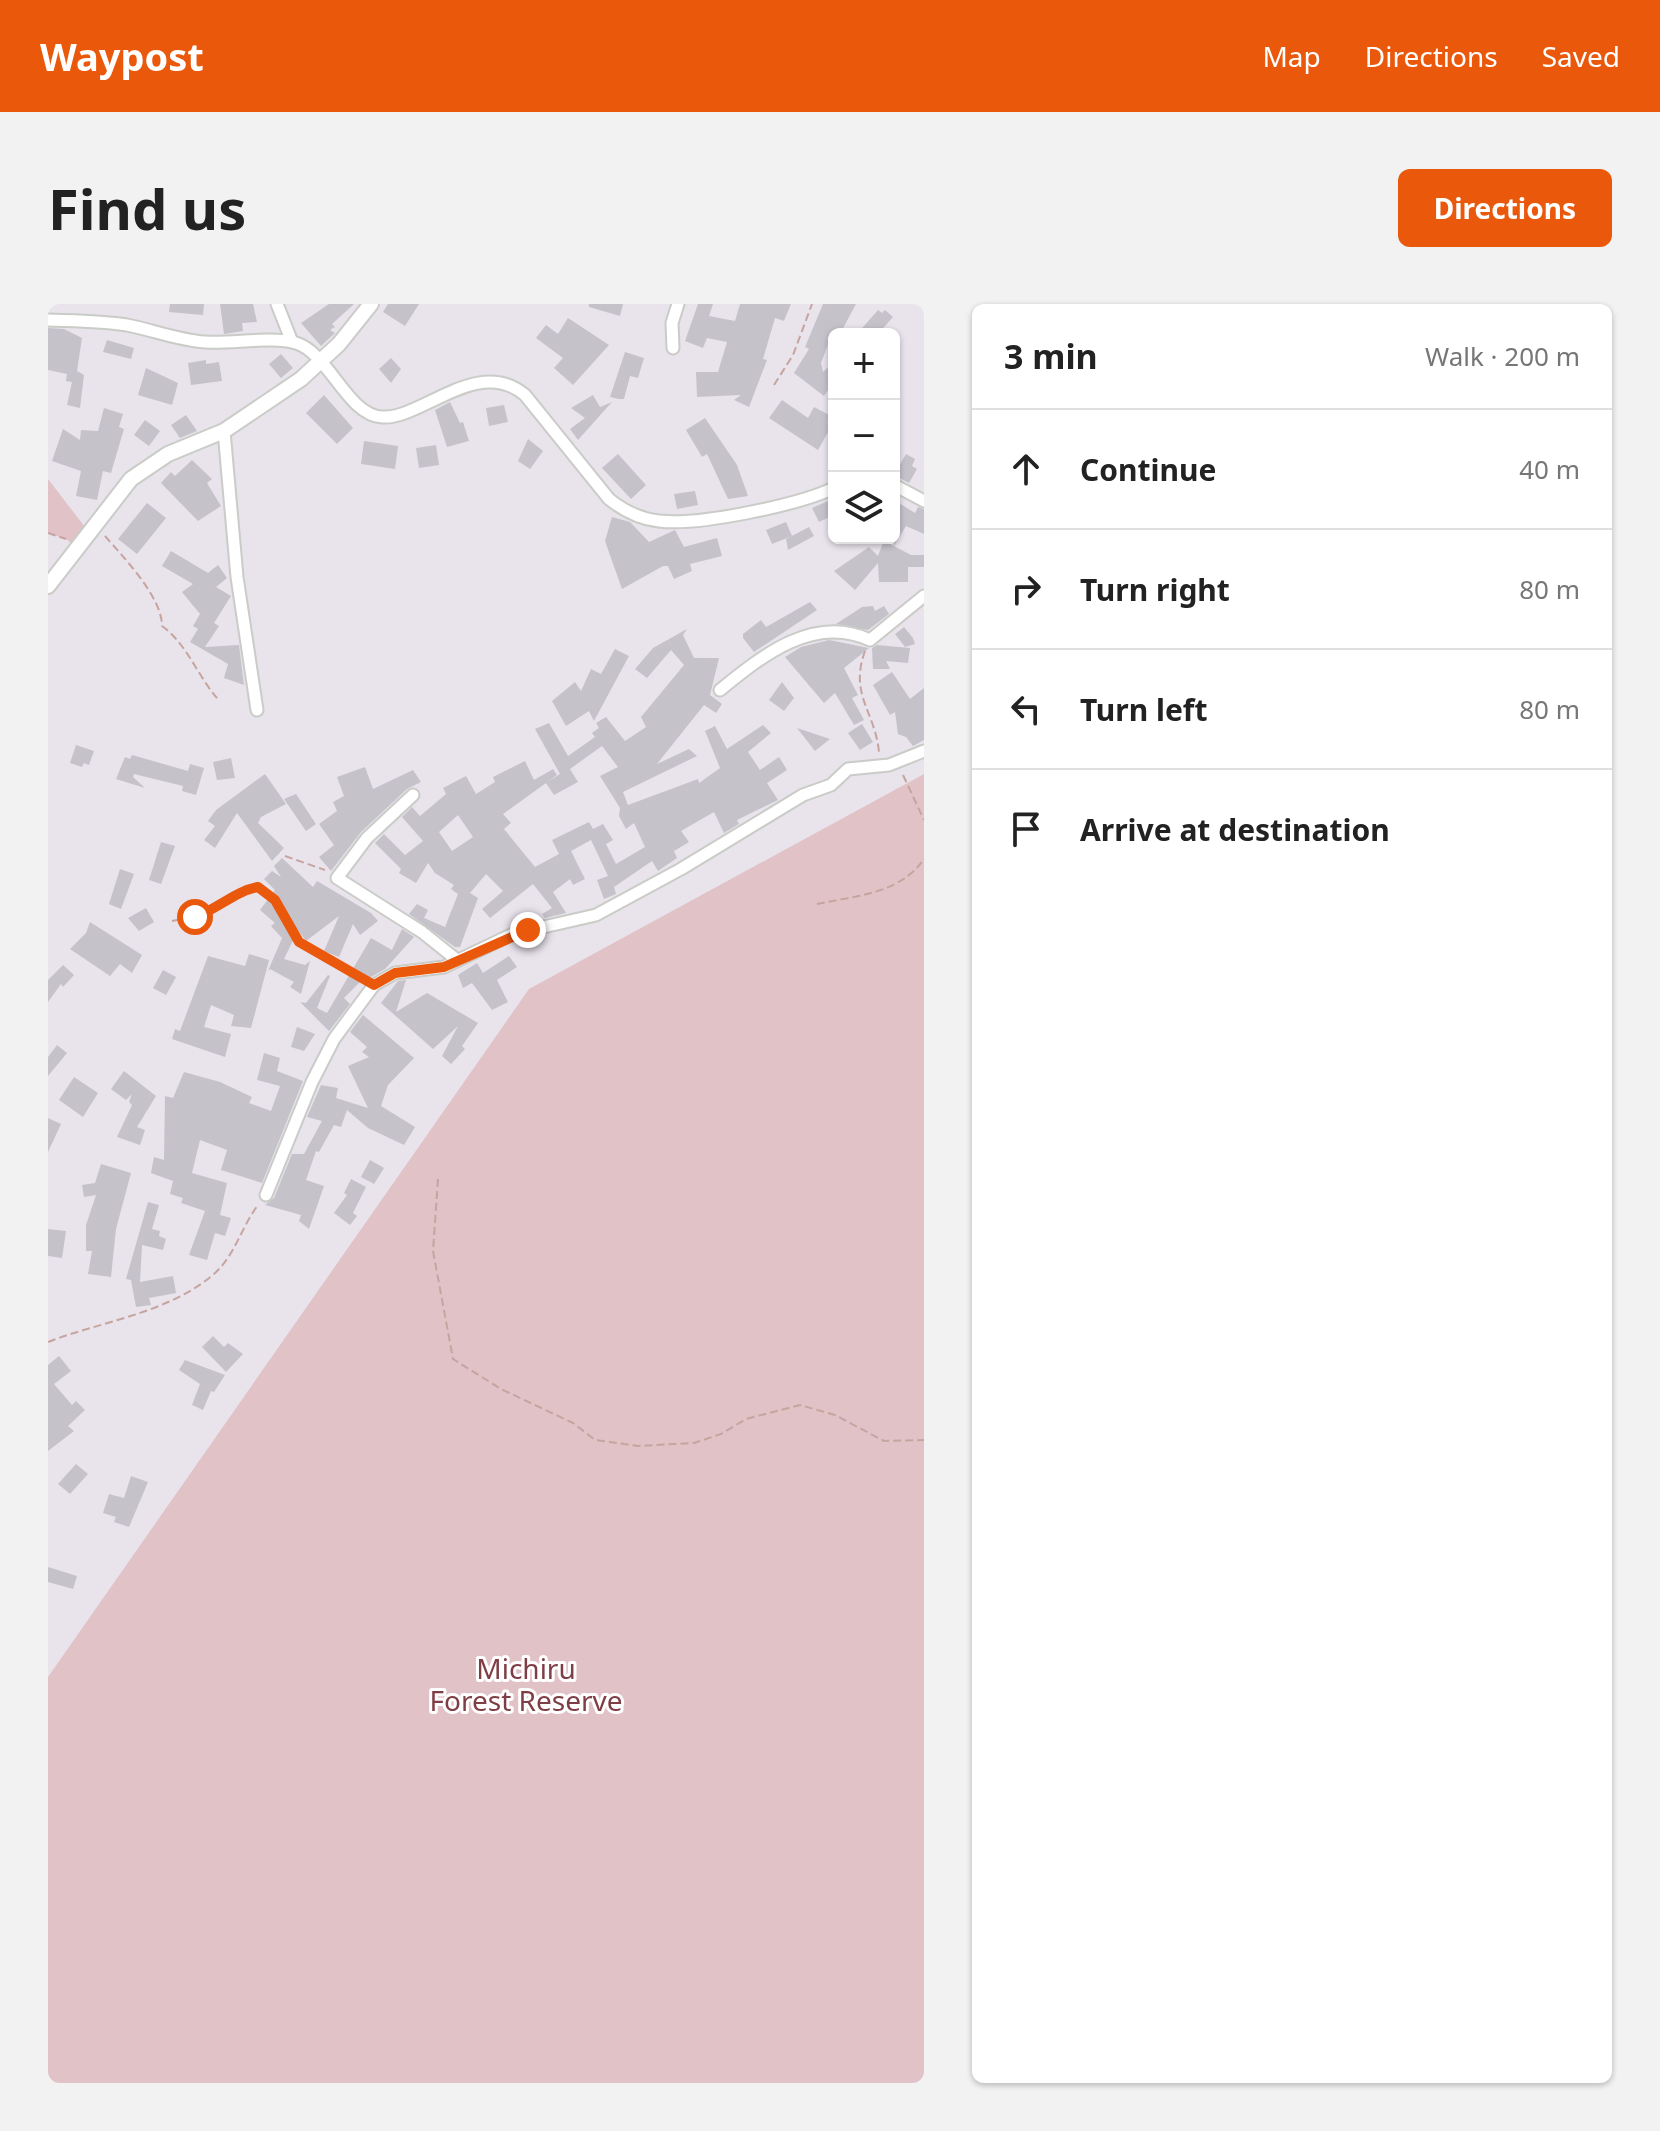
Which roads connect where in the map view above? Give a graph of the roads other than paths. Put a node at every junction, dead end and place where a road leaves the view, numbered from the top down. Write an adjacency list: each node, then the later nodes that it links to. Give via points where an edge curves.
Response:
1 (277, 304): 5 (street)
2 (371, 304): 7 (street)
3 (678, 304): 6 (street)
4 (48, 320): 5 (street, via 119,324 205,342)
5 (292, 342): 7 (street)
6 (673, 348)
7 (320, 363): 8 (street); 10 (street, via 364,410 381,417 459,388 498,383 516,388 609,499 655,521 779,506)
8 (224, 431): 12 (street, via 142,469); 15 (street, via 235,562)
9 (900, 488): 11 (street)
10 (828, 490)
11 (924, 501)
12 (48, 586)
13 (924, 596): 14 (street, via 870,640 843,629 804,636)
14 (720, 690)
15 (257, 710)
16 (924, 751): 18 (street, via 898,762 848,769 831,785 803,795 596,915 513,934)
17 (413, 795): 18 (street, via 373,832 337,878)
18 (457, 960): 19 (street, via 439,968 395,973 374,985 334,1039)
19 (266, 1195)

